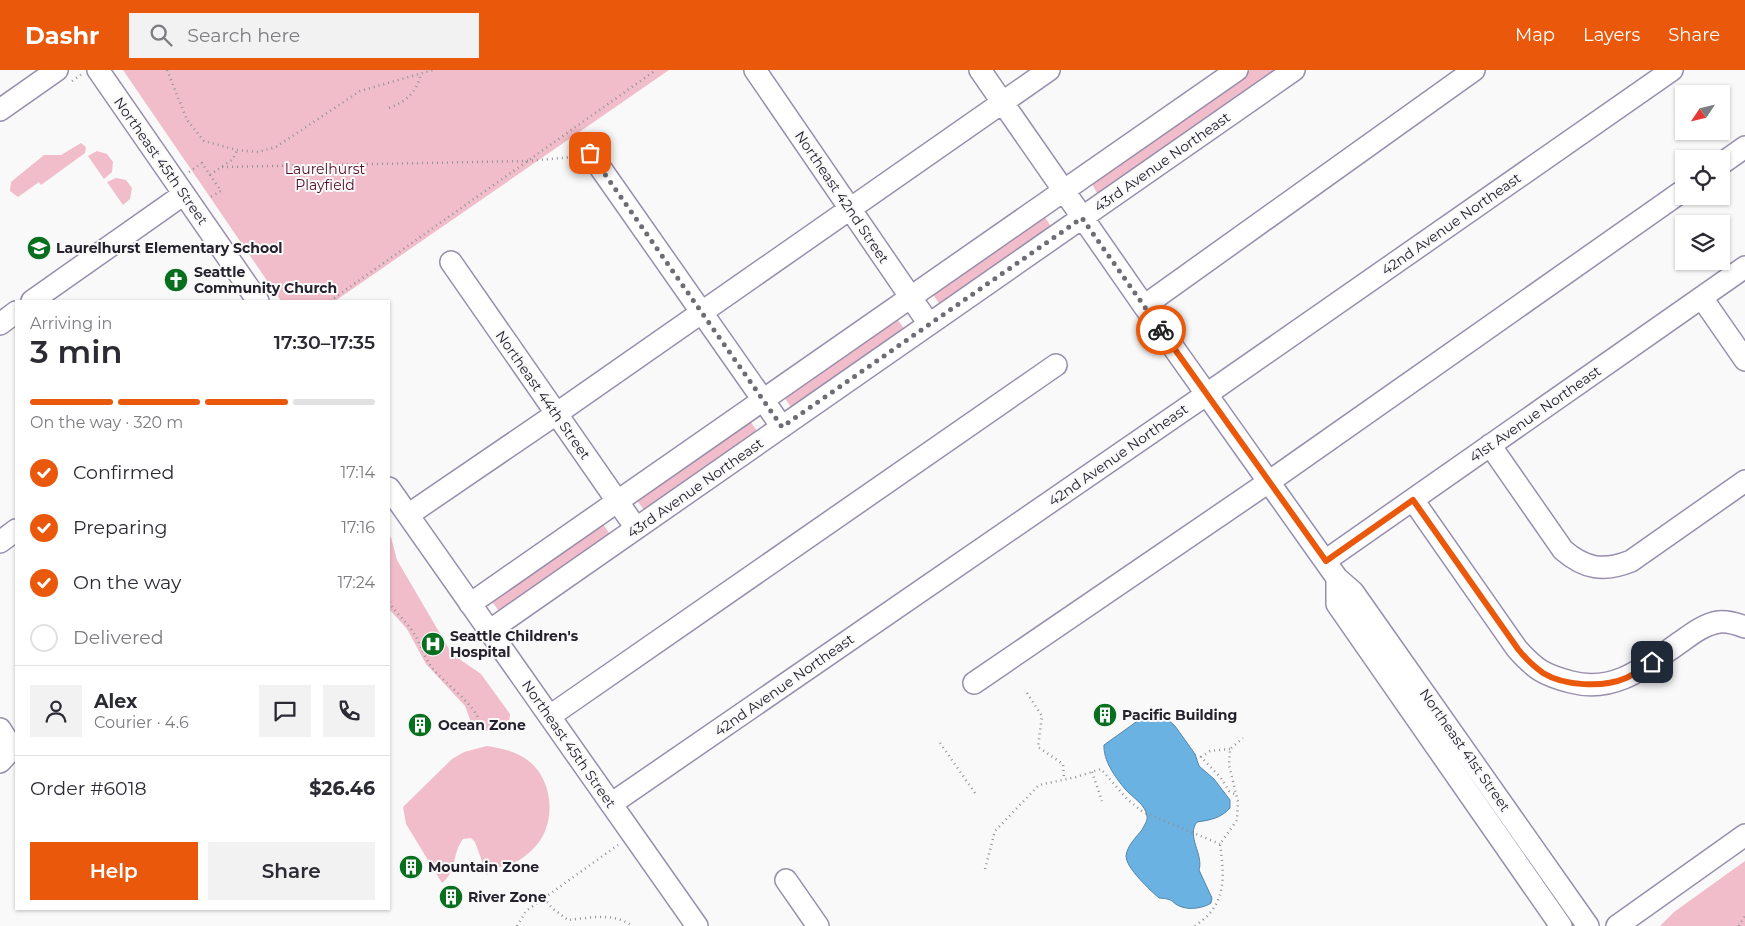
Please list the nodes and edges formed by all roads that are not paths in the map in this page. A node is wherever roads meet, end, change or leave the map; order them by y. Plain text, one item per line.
1 (57, 70) edge
2 (98, 70) edge
3 (755, 70) edge
4 (980, 70) edge
5 (1049, 70) edge
6 (1237, 70) edge
7 (1294, 70) edge
8 (1474, 70) edge
9 (1672, 70) edge
10 (1002, 103) junction
11 (0, 110) edge
12 (1745, 148) edge
13 (590, 153) road end
14 (1730, 158) edge
15 (1064, 191) junction
16 (184, 194) junction
17 (1675, 196) edge
18 (850, 209) junction
19 (1082, 218) junction
20 (451, 262) dead end
21 (1745, 268) edge
22 (911, 297) junction
23 (1702, 298) junction
24 (33, 300) edge
25 (257, 300) edge
26 (1144, 306) junction
27 (702, 312) junction
28 (15, 313) edge
29 (0, 324) edge
30 (930, 324) junction
31 (1745, 360) edge
32 (1056, 365) dead end
33 (1208, 394) junction
34 (764, 399) junction
35 (556, 414) junction
36 (782, 427) junction
37 (1490, 445) junction
38 (1270, 481) junction
39 (1745, 481) edge
40 (390, 489) edge
41 (1413, 500) junction
42 (618, 501) junction
43 (408, 515) junction
44 (636, 528) junction
45 (15, 531) edge
46 (0, 542) edge
47 (1331, 569) junction
48 (470, 604) junction
49 (1745, 627) edge
50 (489, 631) junction
51 (974, 683) dead end
52 (550, 716) junction
53 (0, 729) edge
54 (5, 756) edge
55 (611, 804) junction
56 (1745, 835) edge
57 (786, 880) dead end
58 (1660, 896) junction
59 (697, 926) edge
60 (818, 926) edge
61 (1561, 926) edge
62 (1588, 926) edge
63 (1617, 926) edge
64 (1642, 926) edge

1 - 11 street
2 - 16 street, Northeast 45th Street
3 - 18 street, Northeast 42nd Street
4 - 10 street, Northeast 41st Street
5 - 10 street
6 - 15 street
7 - 19 street, 43rd Avenue Northeast
8 - 26 street
9 - 33 street, 42nd Avenue Northeast
10 - 15 street, Northeast 41st Street
10 - 18 street
12 - 14 street
13 - 27 street
15 - 19 street, Northeast 41st Street
15 - 22 street
16 - 24 street
16 - 25 street, Northeast 45th Street
17 - 38 street
18 - 22 street, Northeast 42nd Street
18 - 27 street
19 - 26 street, Northeast 41st Street
19 - 30 street, 43rd Avenue Northeast
20 - 35 street, Northeast 44th Street
21 - 23 street, 41st Avenue Northeast
22 - 30 street, Northeast 42nd Street
22 - 34 street
23 - 31 street
23 - 37 street, 41st Avenue Northeast
26 - 33 street, Northeast 41st Street
27 - 34 street
27 - 35 street
28 - 29 street
30 - 36 street, 43rd Avenue Northeast
32 - 52 street
33 - 38 street, Northeast 41st Street
33 - 55 street, 42nd Avenue Northeast
34 - 36 street
34 - 42 street
35 - 42 street, Northeast 44th Street
35 - 43 street
36 - 44 street, 43rd Avenue Northeast
37 - 39 street
37 - 41 street, 41st Avenue Northeast
38 - 47 street, Northeast 41st Street
38 - 51 street
40 - 43 street, Northeast 45th Street
41 - 47 street, 41st Avenue Northeast
41 - 49 street
42 - 44 street, Northeast 44th Street
42 - 48 street
43 - 48 street, Northeast 45th Street
44 - 50 street, 43rd Avenue Northeast
45 - 46 street
47 - 61 street, Northeast 41st Street
47 - 62 street, Northeast 41st Street
48 - 50 street, Northeast 45th Street
50 - 52 street, Northeast 45th Street
52 - 55 street, Northeast 45th Street
53 - 54 street
55 - 59 street, Northeast 45th Street
56 - 58 street
57 - 60 street
58 - 63 street
58 - 64 street

